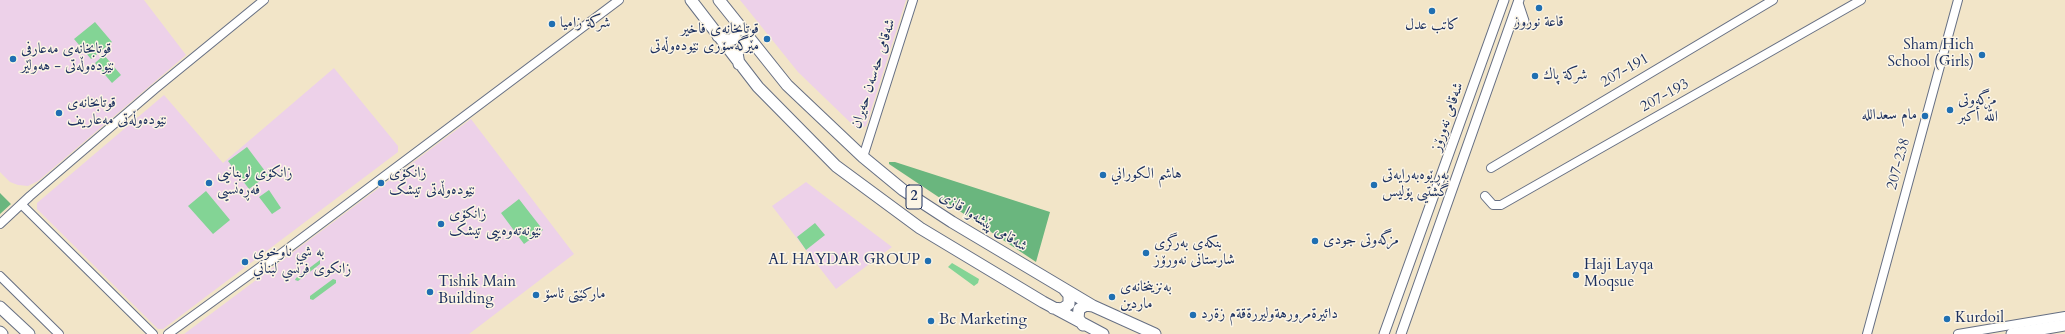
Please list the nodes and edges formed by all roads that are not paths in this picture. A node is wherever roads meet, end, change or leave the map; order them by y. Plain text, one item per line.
1 (264, 0) edge
2 (619, 0) edge
3 (691, 0) edge
4 (719, 0) edge
5 (912, 0) edge
6 (1773, 0) edge
7 (1861, 0) edge
8 (1958, 0) edge
9 (1519, 2) edge
10 (1500, 3) edge
11 (1524, 20) dead end
12 (737, 23) junction
13 (717, 36) junction
14 (756, 47) junction
15 (741, 66) junction
16 (863, 157) junction
17 (1435, 167) dead end
18 (1491, 168) dead end
19 (1444, 170) junction
20 (1485, 196) dead end
21 (1456, 202) dead end
22 (24, 204) junction
23 (1446, 207) junction
24 (0, 224) edge
25 (0, 276) edge
26 (1063, 288) junction
27 (1093, 306) junction
28 (0, 307) edge
29 (1053, 308) junction
30 (2065, 316) edge
31 (2043, 324) junction
32 (1083, 325) junction
33 (2065, 325) edge
34 (0, 332) edge
35 (2, 334) edge
36 (28, 334) edge
37 (59, 334) edge
38 (153, 334) edge
39 (168, 334) edge
40 (1103, 334) edge
41 (1155, 334) edge
42 (1384, 334) edge
43 (1401, 334) edge
44 (1867, 334) edge
45 (1958, 334) edge
46 (2012, 334) edge

1 - 22 street
2 - 39 street
3 - 13 highway, 2
4 - 12 highway, شەقامی پێشەوا قازی / 2
5 - 16 street, شەقامی حەسەن حەیران
6 - 18 street, 207-191
7 - 20 street, 207-193
8 - 44 street, 207-238
9 - 11 main road
9 - 23 main road, شەقامی نەورۆز
10 - 19 main road, شەقامی نەورۆز
12 - 13 highway
12 - 14 highway, شەقامی پێشەوا قازی / 2
13 - 15 highway, 2
14 - 15 highway
14 - 16 highway, شەقامی پێشەوا قازی / 2
15 - 29 highway, 2
16 - 26 highway, شەقامی پێشەوا قازی / 2
17 - 19 main road
19 - 42 main road, شەقامی نەورۆز
21 - 23 main road
22 - 24 street
22 - 38 street
23 - 43 main road, شەقامی نەورۆز
25 - 37 street
26 - 27 highway, شەقامی پێشەوا قازی / 2
26 - 29 highway
27 - 32 highway
27 - 41 highway, شەقامی پێشەوا قازی / 2
28 - 36 highway
29 - 32 highway, 2
30 - 31 street
31 - 33 highway
31 - 45 street
31 - 46 highway
32 - 40 highway, 2
34 - 35 highway

